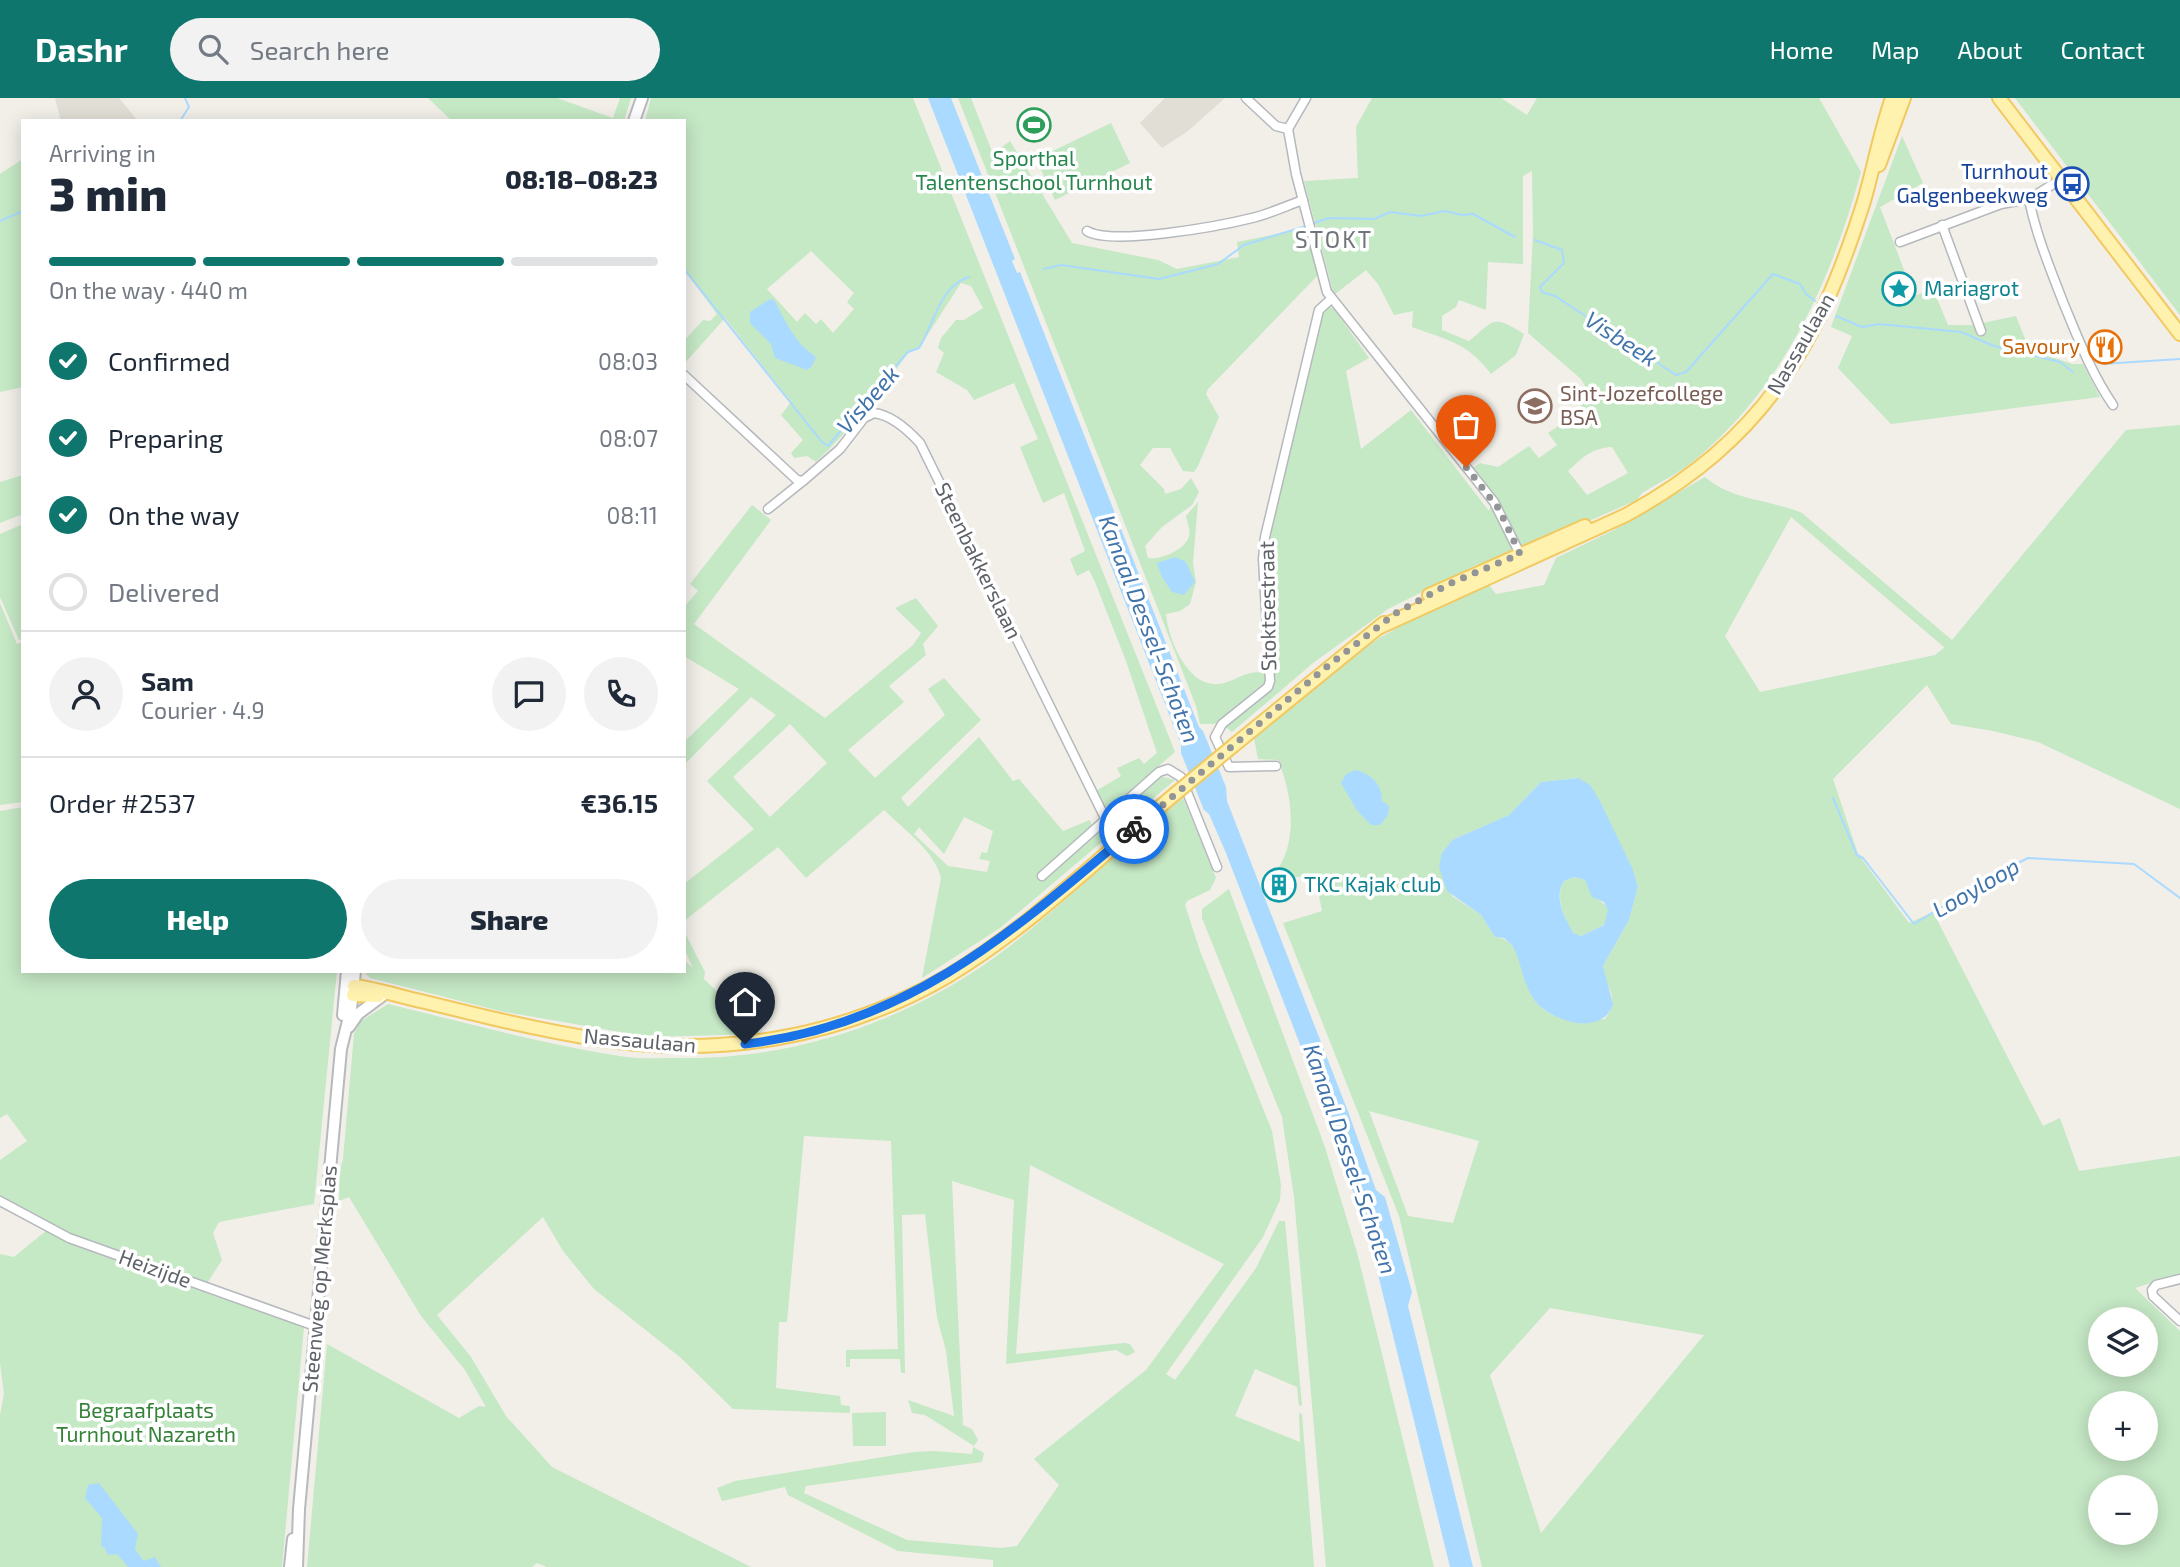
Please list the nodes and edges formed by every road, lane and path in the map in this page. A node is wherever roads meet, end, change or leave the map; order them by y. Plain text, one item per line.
1 (642, 98) edge
2 (1246, 98) edge
3 (1307, 98) edge
4 (1892, 98) edge
5 (1904, 98) edge
6 (1999, 98) edge
7 (635, 119) edge
8 (1288, 129) junction
9 (2060, 180) junction
10 (1865, 197) junction
11 (2029, 199) junction
12 (1303, 200) junction
13 (1942, 225) junction
14 (1087, 231) dead end
15 (1900, 242) dead end
16 (1331, 299) junction
17 (1981, 331) dead end
18 (2180, 334) edge
19 (686, 376) edge
20 (2113, 405) dead end
21 (803, 481) junction
22 (768, 509) dead end
23 (1521, 558) junction
24 (1276, 766) dead end
25 (1105, 818) junction
26 (1217, 867) dead end
27 (1042, 876) dead end
28 (352, 973) edge
29 (353, 973) edge
30 (368, 988) junction
31 (351, 990) junction
32 (382, 996) junction
33 (400, 996) junction
34 (340, 1055) junction
35 (0, 1201) edge
36 (2180, 1279) edge
37 (2180, 1321) edge
38 (315, 1326) junction
39 (299, 1509) junction
40 (290, 1567) edge
41 (297, 1567) edge

1 - 7 main road
2 - 8 street
3 - 8 street
4 - 10 main road, Nassaulaan
5 - 10 main road, Nassaulaan
6 - 9 main road
8 - 12 street
9 - 11 street
9 - 18 main road
10 - 23 main road, Nassaulaan
11 - 13 street
11 - 20 street
12 - 14 street
12 - 16 street
13 - 15 street
13 - 17 street
16 - 23 street
16 - 24 street, Stoktsestraat
19 - 21 street
21 - 22 street, Steenbakkerslaan
21 - 25 street, Steenbakkerslaan
23 - 33 main road, Nassaulaan, bridge
25 - 26 street
25 - 27 street
28 - 31 main road
29 - 30 main road
30 - 31 main road, Nassaulaan
30 - 33 main road, Nassaulaan
31 - 32 main road, Nassaulaan
31 - 34 main road
32 - 33 main road, Nassaulaan
32 - 34 main road
34 - 38 main road, Steenweg op Merksplas
35 - 38 street, Heizijde
36 - 37 street
38 - 39 main road, Steenweg op Merksplas
39 - 40 main road, Steenweg op Merksplas
39 - 41 main road, Steenweg op Merksplas

